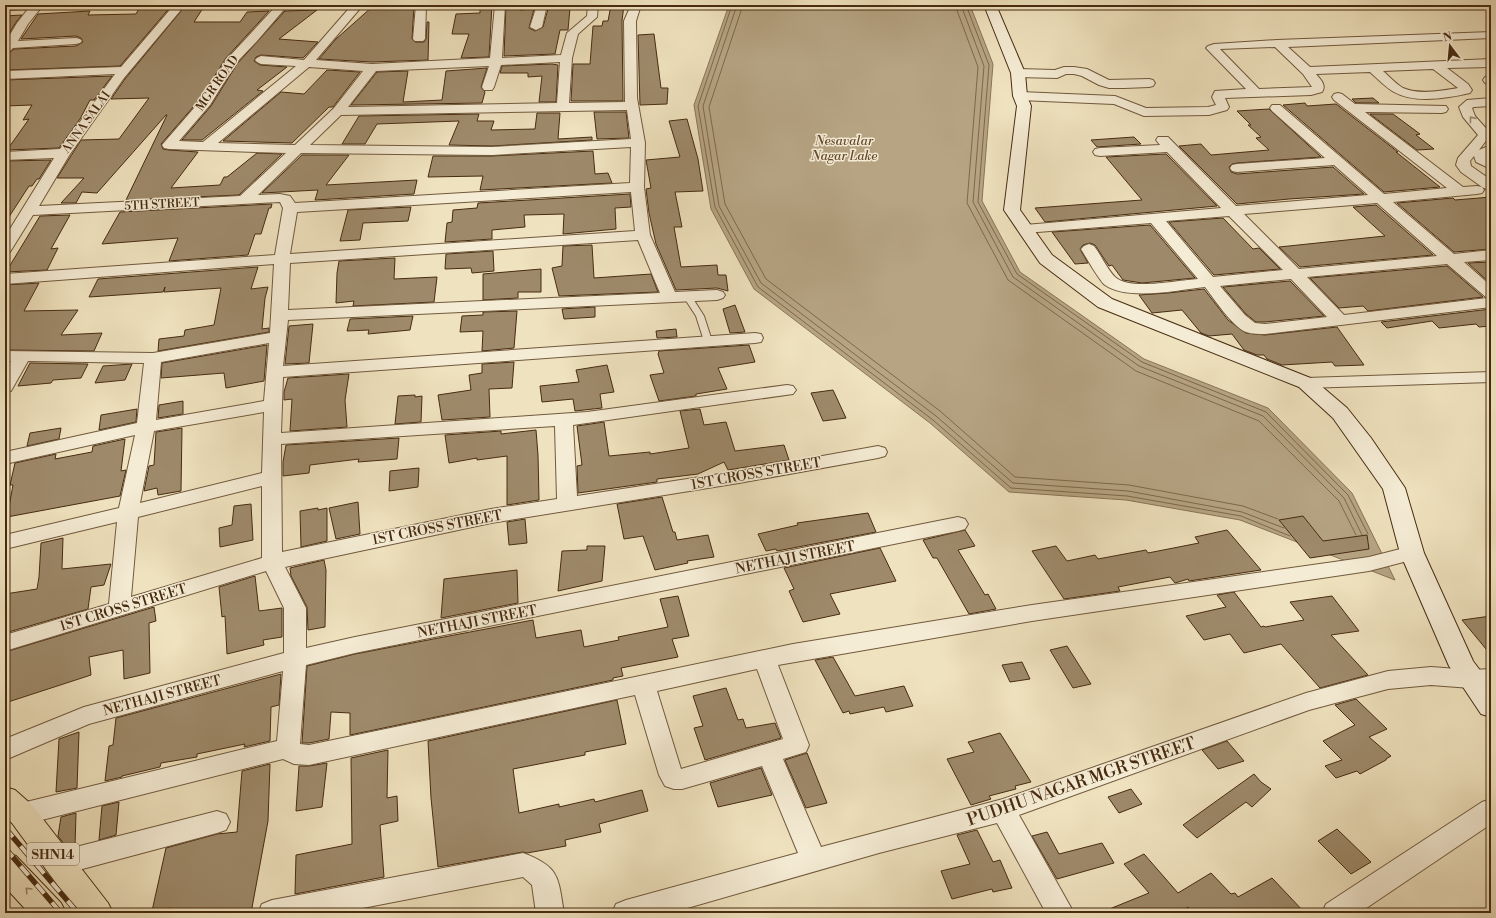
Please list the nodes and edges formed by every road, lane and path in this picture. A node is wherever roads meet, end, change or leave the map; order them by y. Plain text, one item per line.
1 (66, 5) edge
2 (180, 5) edge
3 (283, 5) edge
4 (358, 5) edge
5 (421, 5) edge
6 (500, 5) edge
7 (542, 5) edge
8 (593, 5) edge
9 (636, 5) edge
10 (990, 5) edge
11 (37, 6) junction
12 (5, 7) edge
13 (536, 27) dead end
14 (1489, 37) edge
15 (419, 39) dead end
16 (76, 41) dead end
17 (9, 42) edge
18 (1276, 43) junction
19 (566, 58) junction
20 (261, 60) dead end
21 (496, 62) junction
22 (307, 63) junction
23 (1491, 63) edge
24 (1435, 65) junction
25 (372, 68) junction
26 (1373, 68) junction
27 (124, 70) junction
28 (1307, 71) junction
29 (1018, 73) junction
30 (5, 75) edge
31 (1149, 83) dead end
32 (488, 87) dead end
33 (1256, 92) junction
34 (1020, 96) junction
35 (1338, 97) dead end
36 (1491, 102) edge
37 (563, 106) junction
38 (632, 106) junction
39 (1276, 108) dead end
40 (1352, 108) junction
41 (1442, 109) dead end
42 (338, 112) junction
43 (1487, 132) edge
44 (638, 144) junction
45 (206, 146) junction
46 (300, 149) junction
47 (1484, 151) edge
48 (1100, 152) dead end
49 (64, 153) junction
50 (5, 156) edge
51 (1337, 161) junction
52 (1491, 165) edge
53 (1237, 168) dead end
54 (637, 187) junction
55 (1491, 187) edge
56 (1477, 190) dead end
57 (1461, 192) junction
58 (1379, 198) junction
59 (244, 200) junction
60 (290, 208) junction
61 (1233, 210) junction
62 (28, 211) junction
63 (1155, 218) junction
64 (1025, 229) junction
65 (643, 236) junction
66 (5, 249) edge
67 (1089, 249) dead end
68 (1491, 255) edge
69 (282, 259) junction
70 (1450, 259) junction
71 (1296, 274) junction
72 (5, 279) edge
73 (1209, 282) junction
74 (1491, 294) edge
75 (717, 295) dead end
76 (669, 296) junction
77 (687, 296) junction
78 (1491, 302) edge
79 (280, 315) junction
80 (1339, 319) junction
81 (277, 337) junction
82 (755, 338) dead end
83 (708, 341) junction
84 (13, 356) edge
85 (153, 358) junction
86 (274, 372) junction
87 (1491, 377) edge
88 (1306, 383) junction
89 (5, 387) edge
90 (787, 390) dead end
91 (272, 405) junction
92 (564, 420) junction
93 (146, 427) junction
94 (272, 439) junction
95 (878, 452) dead end
96 (5, 458) edge
97 (273, 477) junction
98 (567, 504) junction
99 (128, 512) junction
100 (958, 524) dead end
101 (5, 542) edge
102 (1412, 553) junction
103 (272, 562) junction
104 (119, 608) junction
105 (5, 643) edge
106 (295, 659) junction
107 (765, 660) junction
108 (1481, 679) edge
109 (644, 684) junction
110 (1491, 706) edge
111 (288, 748) junction
112 (5, 750) edge
113 (769, 754) junction
114 (13, 807) edge
115 (1004, 810) junction
116 (1491, 810) edge
117 (217, 822) dead end
118 (814, 861) junction
119 (60, 863) junction
120 (5, 866) edge
121 (89, 910) edge
122 (50, 913) edge
123 (272, 913) edge
124 (550, 913) edge
125 (626, 913) edge
126 (1060, 913) edge
127 (1336, 913) edge

1 - 11 street
2 - 27 street, ANNA SALAI
3 - 45 street, MGR ROAD
4 - 22 street
5 - 15 street
6 - 21 street
7 - 13 street
8 - 19 street
9 - 38 street
10 - 29 street
11 - 12 street
11 - 17 street
14 - 18 street
16 - 17 street
18 - 28 street
18 - 33 street
19 - 21 street
19 - 37 street
20 - 22 street
21 - 25 street
21 - 32 street
22 - 25 street
22 - 45 street
23 - 24 street
24 - 26 street
24 - 26 street
25 - 42 street
26 - 28 street
27 - 30 street
27 - 49 street, ANNA SALAI
28 - 33 street
29 - 31 street
29 - 34 street
33 - 34 street
34 - 64 street
35 - 40 street
43 -> 36 street
37 - 38 street
37 - 42 street
38 - 44 street
39 - 51 street
40 - 41 street
40 - 57 street
42 - 46 street
43 - 47 street
44 - 46 street
44 - 54 street
45 - 46 street
46 - 59 street
47 - 52 street
47 - 55 street
48 - 61 street
49 - 50 street
49 - 62 street, ANNA SALAI
51 - 53 street
51 - 58 street
54 - 60 street
54 - 65 street
56 - 57 street
57 - 58 street
58 - 61 street
58 - 70 street
59 - 60 street, 5TH STREET
59 - 62 street, 5TH STREET
60 - 69 street
61 - 63 street
61 - 71 street
62 - 66 street, ANNA SALAI
63 - 64 street
63 - 73 street
64 - 88 street
65 - 69 street
65 - 76 street
67 - 73 street
68 - 70 street
69 - 72 street
69 - 79 street
70 - 71 street
70 - 74 street
71 - 73 street
71 - 80 street
73 - 80 street
75 - 77 street
76 - 77 street
76 - 79 street
77 - 83 lane
78 - 80 street
79 - 81 street
81 - 85 street
81 - 86 street
82 - 83 street
83 - 86 street
84 - 85 street
84 - 89 street
85 - 93 street
86 - 91 street
87 - 88 street
88 - 102 street
90 - 92 street
91 - 93 street
91 - 94 street
92 - 94 street
92 - 98 street
93 - 96 street
93 - 99 street
94 - 97 street
95 - 98 street, 1ST CROSS STREET
97 - 99 street
97 - 103 street
98 - 103 street, 1ST CROSS STREET
99 - 101 street
99 - 104 street
100 - 106 street, NETHAJI STREET
102 - 107 street
102 - 108 street
103 - 104 street, 1ST CROSS STREET
103 - 106 street
104 - 105 street, 1ST CROSS STREET
106 - 111 street
106 - 112 street, NETHAJI STREET
107 - 109 street
107 - 113 street
108 - 110 street
108 - 115 street, PUDHU NAGAR MGR STREET
109 - 111 street
109 - 113 street
111 - 114 street
113 - 118 street
114 - 119 main road, SHN14
115 - 118 street, PUDHU NAGAR MGR STREET
115 - 126 street
116 - 127 street
117 - 119 street
118 - 125 street, PUDHU NAGAR MGR STREET
119 - 121 main road, SHN14
122 -> 120 main road, SHN14
123 - 124 street

